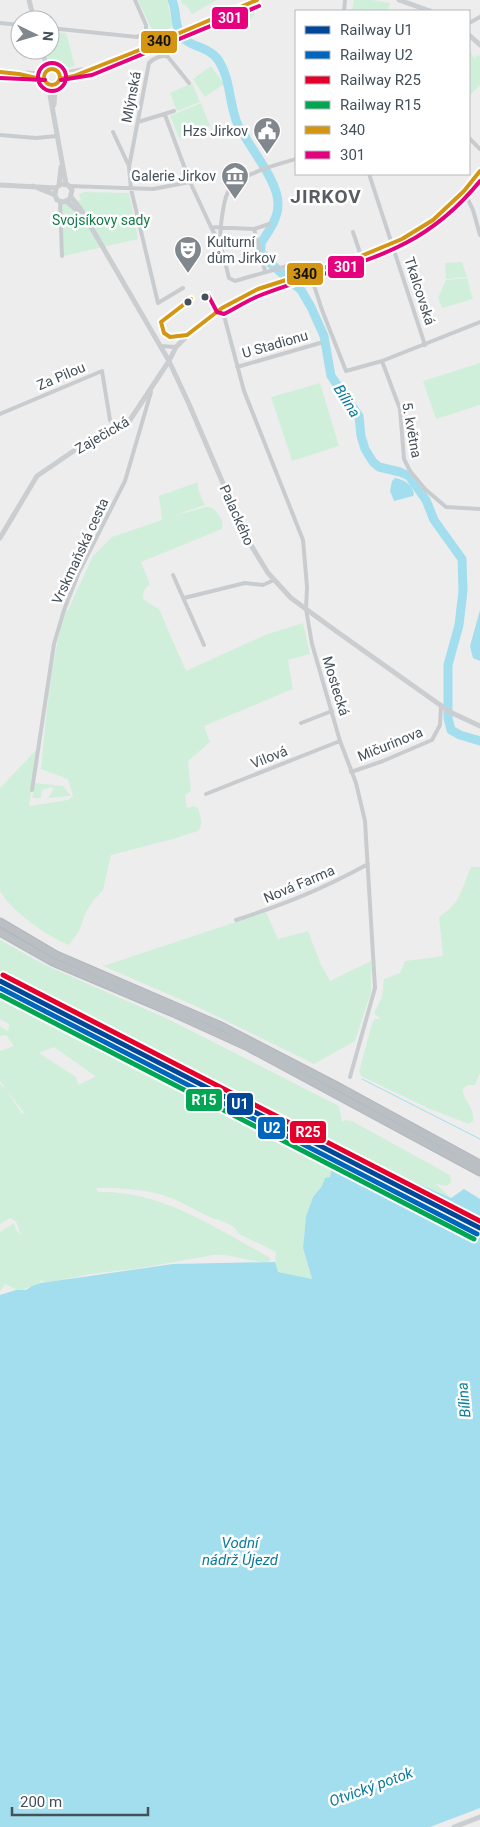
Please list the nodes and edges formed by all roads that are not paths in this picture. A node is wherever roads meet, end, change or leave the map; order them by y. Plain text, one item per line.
1 (135, 0) edge
2 (257, 0) edge
3 (399, 0) edge
4 (427, 10) edge
5 (60, 29) edge
6 (470, 36) edge
7 (480, 45) edge
8 (45, 60) edge
9 (49, 70) junction
10 (0, 72) edge
11 (60, 76) junction
12 (46, 80) junction
13 (189, 83) dead end
14 (55, 85) junction
15 (174, 111) dead end
16 (54, 113) junction
17 (165, 115) junction
18 (138, 122) junction
19 (113, 132) dead end
20 (0, 135) edge
21 (58, 136) junction
22 (470, 139) edge
23 (480, 149) edge
24 (61, 154) junction
25 (295, 159) edge
26 (129, 167) junction
27 (480, 171) edge
28 (369, 175) edge
29 (190, 182) junction
30 (0, 184) edge
31 (68, 185) junction
32 (33, 186) junction
33 (58, 186) junction
34 (84, 186) junction
35 (130, 189) junction
36 (464, 191) junction
37 (72, 194) junction
38 (55, 195) junction
39 (63, 201) junction
40 (88, 223) junction
41 (269, 224) dead end
42 (210, 227) junction
43 (220, 227) junction
44 (254, 229) junction
45 (354, 232) dead end
46 (480, 235) edge
47 (220, 242) junction
48 (392, 244) junction
49 (62, 256) dead end
50 (361, 256) junction
51 (265, 271) junction
52 (310, 273) junction
53 (299, 276) junction
54 (183, 288) dead end
55 (222, 308) junction
56 (480, 322) edge
57 (320, 343) dead end
58 (425, 345) junction
59 (160, 346) junction
60 (176, 348) junction
61 (169, 361) junction
62 (382, 361) junction
63 (237, 367) junction
64 (153, 385) junction
65 (0, 414) edge
66 (118, 428) junction
67 (480, 509) edge
68 (1, 535) edge
69 (173, 575) dead end
70 (274, 580) junction
71 (184, 598) junction
72 (306, 610) junction
73 (204, 645) dead end
74 (441, 705) junction
75 (332, 711) junction
76 (302, 723) dead end
77 (480, 726) edge
78 (340, 740) junction
79 (352, 772) junction
80 (32, 790) dead end
81 (206, 794) dead end
82 (368, 864) junction
83 (236, 920) dead end
84 (0, 922) edge
85 (0, 932) edge
86 (350, 1077) dead end
87 (479, 1168) edge
88 (480, 1817) edge
89 (454, 1827) edge

1 - 5 street
2 - 11 street
3 - 4 street
6 - 7 street
8 - 9 street
9 - 11 street
9 - 12 street
10 - 12 street
11 - 14 street
12 - 14 street
12 - 16 street
13 - 18 street, Mlýnská
14 - 16 street
15 - 17 street
16 - 21 street
17 - 18 street
17 - 29 street
18 - 26 street, Mlýnská
19 - 26 street
20 - 21 street
21 - 24 street
22 - 23 street
24 - 31 street
24 - 33 street
25 - 43 street
26 - 35 street, Mlýnská
27 - 36 street, Zaječická
28 - 48 street, Tkalcovská
29 - 35 street
29 - 42 street
30 - 32 street
31 - 33 street
31 - 34 street
31 - 37 street
32 - 33 street
32 - 38 street
33 - 38 street
34 - 35 street
34 - 37 street
35 - 54 street, Mlýnská
36 - 46 street
36 - 48 street, Zaječická
37 - 39 street
37 - 40 street, Palackého
38 - 39 street
39 - 40 street, Palackého
39 - 49 street
40 - 59 street, Palackého
41 - 44 street
42 - 43 street
42 - 47 street
43 - 44 street
43 - 47 street
44 - 51 street
45 - 50 street
47 - 51 street
48 - 50 street, Zaječická
48 - 58 street, Tkalcovská
50 - 52 street, Zaječická
51 - 53 street
52 - 53 street, Zaječická
52 - 62 street
53 - 55 street, Zaječická
55 - 60 street, Zaječická
55 - 63 street, Mostecká
56 - 58 street
57 - 63 street, U Stadionu
58 - 62 street
59 - 60 street
59 - 61 street, Palackého
60 - 61 street, Zaječická
61 - 64 street, Zaječická
61 - 70 street, Palackého
62 - 67 street, 5. května
63 - 72 street, Mostecká
64 - 66 street, Zaječická
64 - 80 street, Vrskmaňská cesta
65 - 66 street, Za Pilou
66 - 68 street, Zaječická
69 - 71 street
70 - 71 street
70 - 72 street, Palackého
71 - 73 street
72 - 74 street, Palackého
72 - 75 street, Mostecká
74 - 77 street, Palackého
74 - 79 street, Mičurinova
75 - 76 street
75 - 78 street, Mostecká
78 - 79 street, Mostecká
78 - 81 street, Vilová
79 - 82 street, Mostecká
82 - 83 street, Nová Farma
82 - 86 street, Mostecká
84 - 87 highway
85 - 87 highway
88 - 89 street

